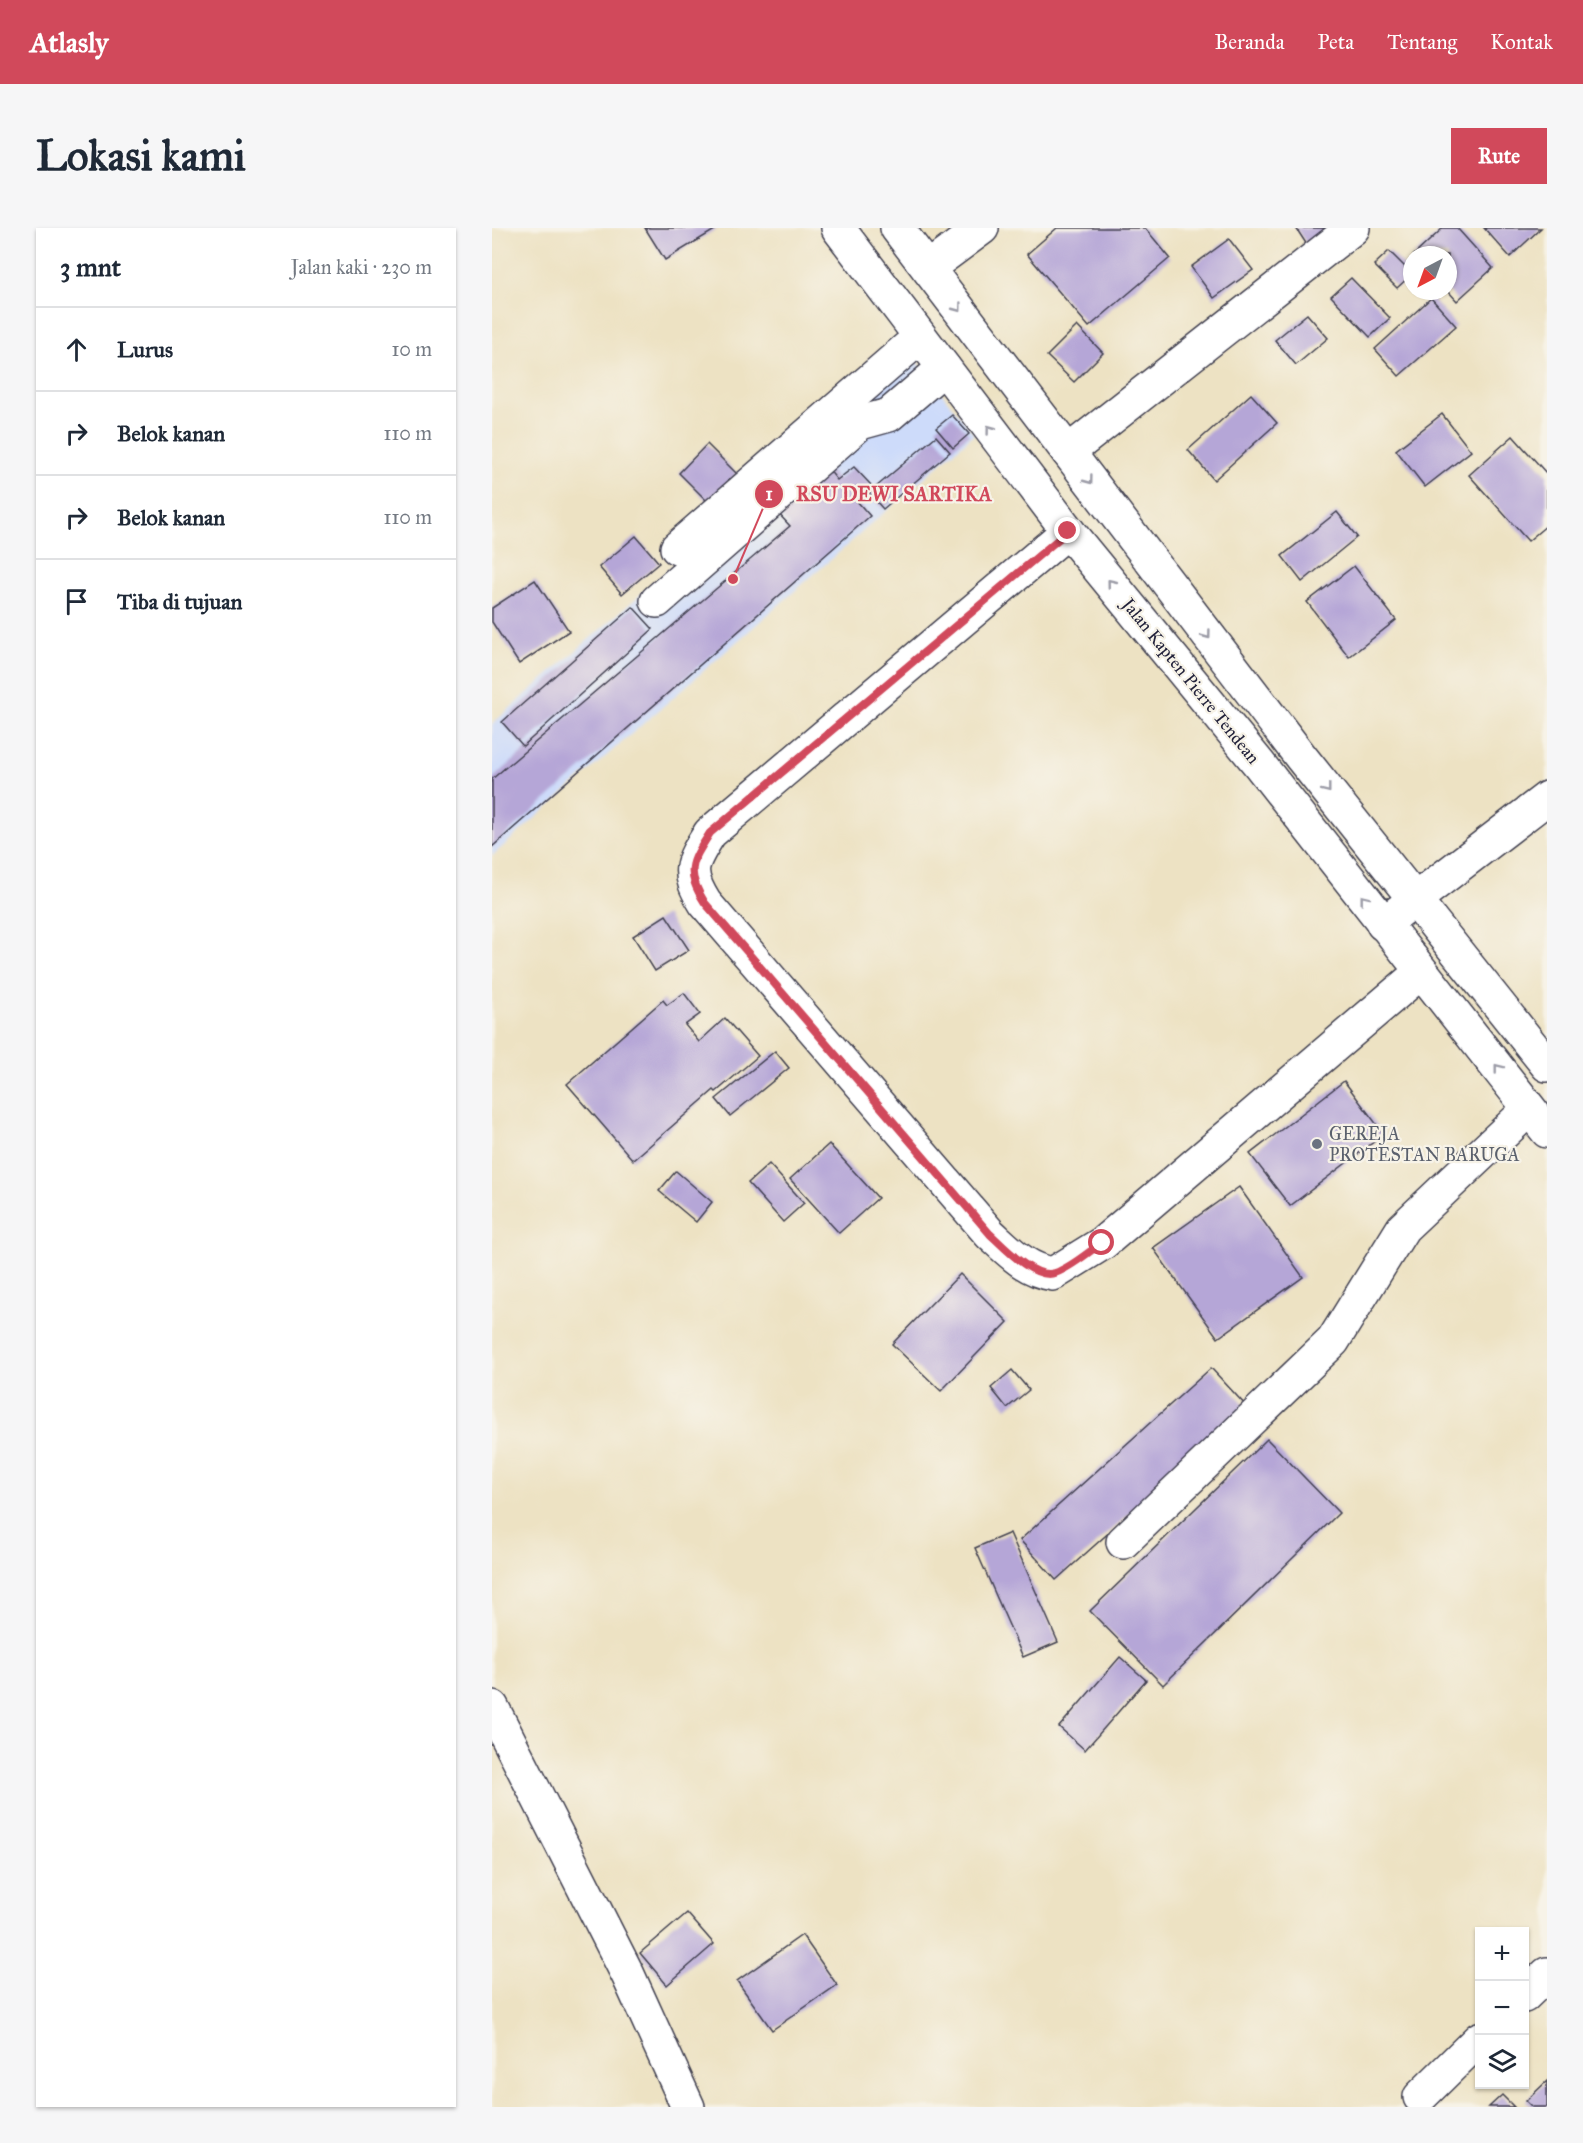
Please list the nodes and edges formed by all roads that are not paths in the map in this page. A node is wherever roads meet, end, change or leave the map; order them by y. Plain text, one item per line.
1 (838, 228) edge
2 (897, 228) edge
3 (982, 228) edge
4 (1353, 228) edge
5 (928, 268) junction
6 (920, 337) junction
7 (944, 368) junction
8 (1068, 452) junction
9 (1068, 531) junction
10 (677, 548) dead end
11 (657, 601) dead end
12 (1547, 798) edge
13 (1414, 899) junction
14 (1383, 924) junction
15 (1421, 972) junction
16 (1547, 1065) edge
17 (1538, 1120) edge
18 (1123, 1542) dead end
19 (492, 1707) edge
20 (1547, 1974) edge
21 (1529, 1991) edge
22 (1475, 2043) edge
23 (1420, 2097) dead end
24 (688, 2107) edge

1 - 6 main road, Jalan Kapten Pierre Tendean
2 - 5 main road
3 - 5 main road
4 - 8 main road
5 -> 8 main road
6 - 7 main road, Jalan Kapten Pierre Tendean
6 - 10 main road
9 -> 7 main road, Jalan Kapten Pierre Tendean
7 - 11 main road
8 -> 13 main road
14 -> 9 main road, Jalan Kapten Pierre Tendean
9 - 15 main road
12 - 13 main road
13 - 14 main road
13 - 16 main road
14 - 15 main road, Jalan Kapten Pierre Tendean
17 -> 15 main road, Jalan Kapten Pierre Tendean
17 - 18 main road
19 - 24 main road
20 - 21 main road
22 - 23 main road

